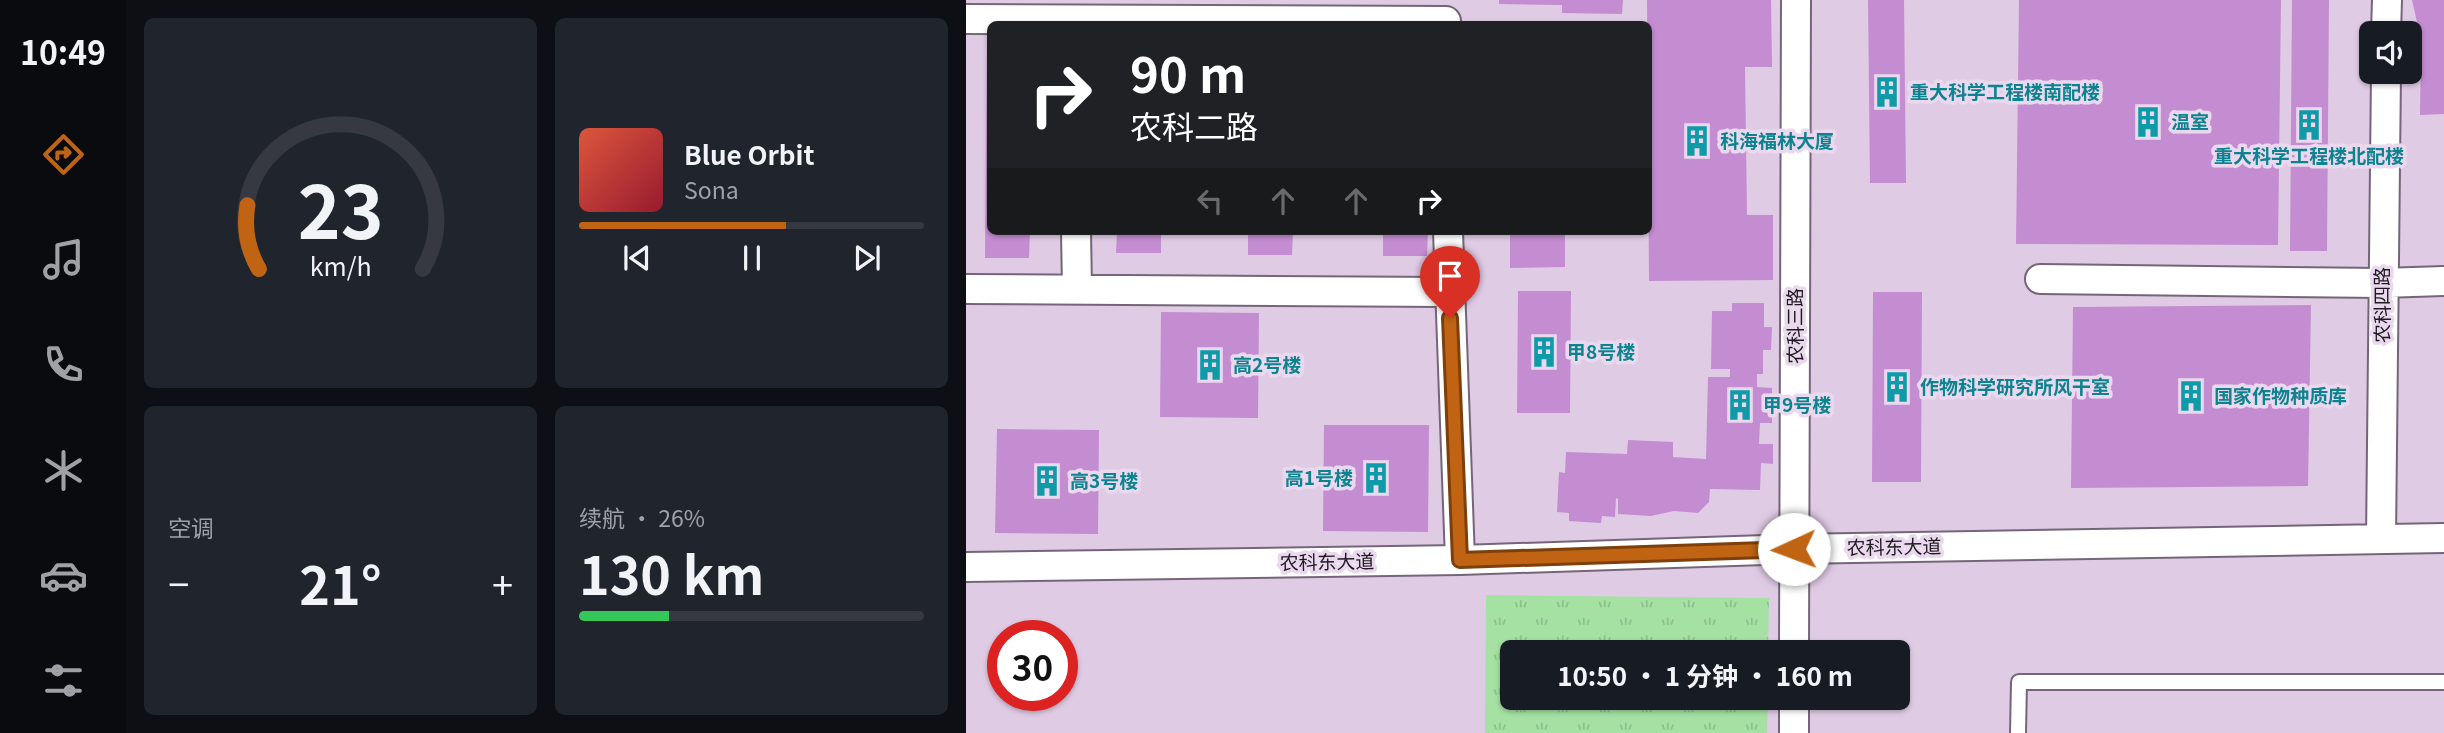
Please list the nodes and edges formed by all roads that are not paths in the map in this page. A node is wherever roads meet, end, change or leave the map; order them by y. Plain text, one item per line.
1 (1796, 0) edge
2 (2387, 0) edge
3 (1072, 15) edge
4 (1446, 15) edge
5 (966, 19) edge
6 (2386, 21) edge
7 (2386, 84) edge
8 (1076, 235) edge
9 (1448, 235) edge
10 (2040, 279) dead end
11 (2444, 281) edge
12 (2382, 283) junction
13 (966, 289) edge
14 (1077, 289) junction
15 (1448, 292) junction
16 (2444, 538) edge
17 (2381, 539) junction
18 (1794, 549) junction
19 (1460, 560) junction
20 (966, 567) edge
21 (1794, 640) edge
22 (2444, 682) edge
23 (1794, 710) edge
24 (1794, 733) edge
25 (2018, 733) edge

1 - 18 street, 农科三路
2 - 6 street
3 - 4 street
3 - 5 street
7 - 12 street, 农科四路
8 - 14 street
9 - 15 street
10 - 12 street
11 - 12 street
12 - 17 street, 农科四路
13 - 14 street
14 - 15 street
15 - 19 street
16 - 17 street, 农科东大道
17 - 18 street, 农科东大道
18 - 19 street, 农科东大道
18 - 21 street, 农科三路
19 - 20 street, 农科东大道
22 - 25 lane
23 - 24 street

